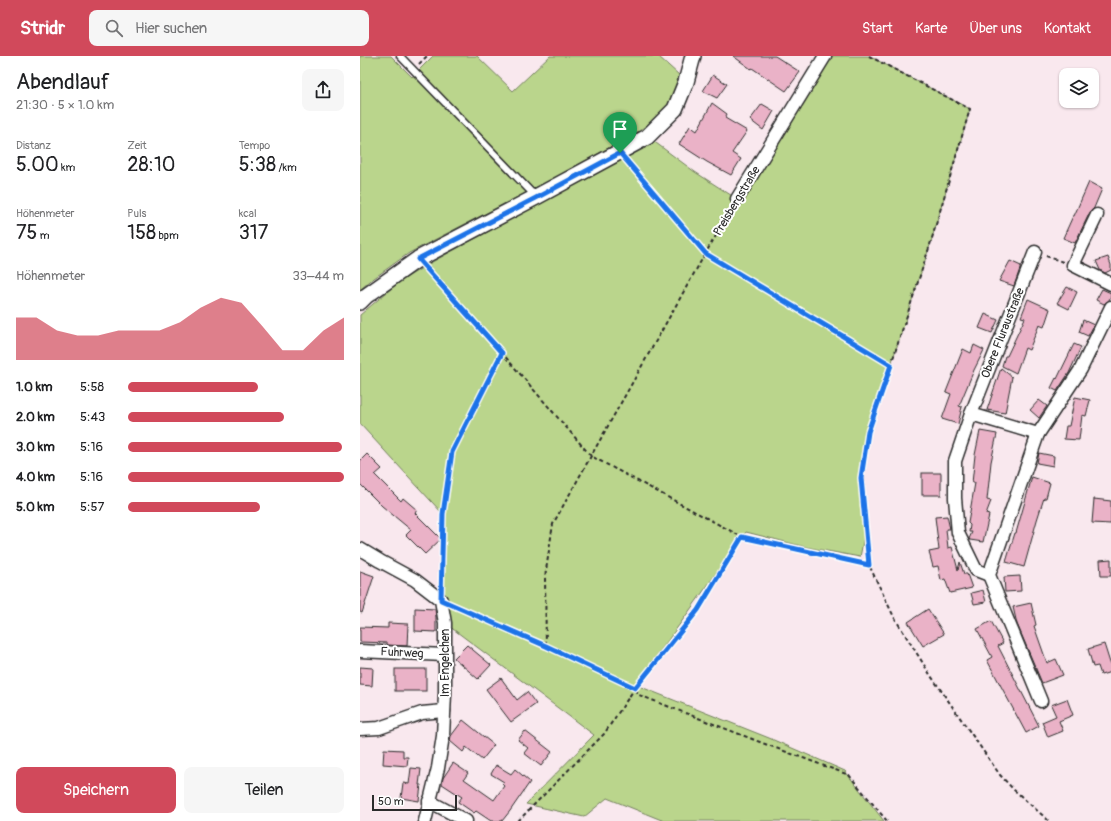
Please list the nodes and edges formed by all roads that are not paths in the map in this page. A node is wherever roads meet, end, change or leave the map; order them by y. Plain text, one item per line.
1 (400, 56) edge
2 (693, 56) edge
3 (826, 56) edge
4 (536, 198) junction
5 (737, 199) road end
6 (1097, 216) dead end
7 (1035, 252) road end
8 (1111, 284) edge
9 (360, 302) edge
10 (1111, 307) edge
11 (971, 414) junction
12 (1038, 434) junction
13 (360, 549) edge
14 (989, 575) junction
15 (360, 651) edge
16 (444, 655) junction
17 (1041, 701) dead end
18 (444, 711) junction
19 (360, 729) edge
20 (429, 801) junction
21 (424, 821) edge
22 (466, 821) edge

1 - 4 lane
2 - 4 street
3 - 5 street, Preisbergstraße
4 - 9 street
6 - 8 street
7 - 11 street, Obere Fluraustraße
10 - 12 street
11 - 12 street
11 - 14 street, Obere Fluraustraße
12 - 14 street
13 - 16 street, Im Engelchen
14 - 17 street
15 - 16 street, Fuhrweg
16 - 18 street, Im Engelchen
18 - 19 street
18 - 20 street, Im Engelchen
20 - 21 street, Im Engelchen
20 - 22 street

